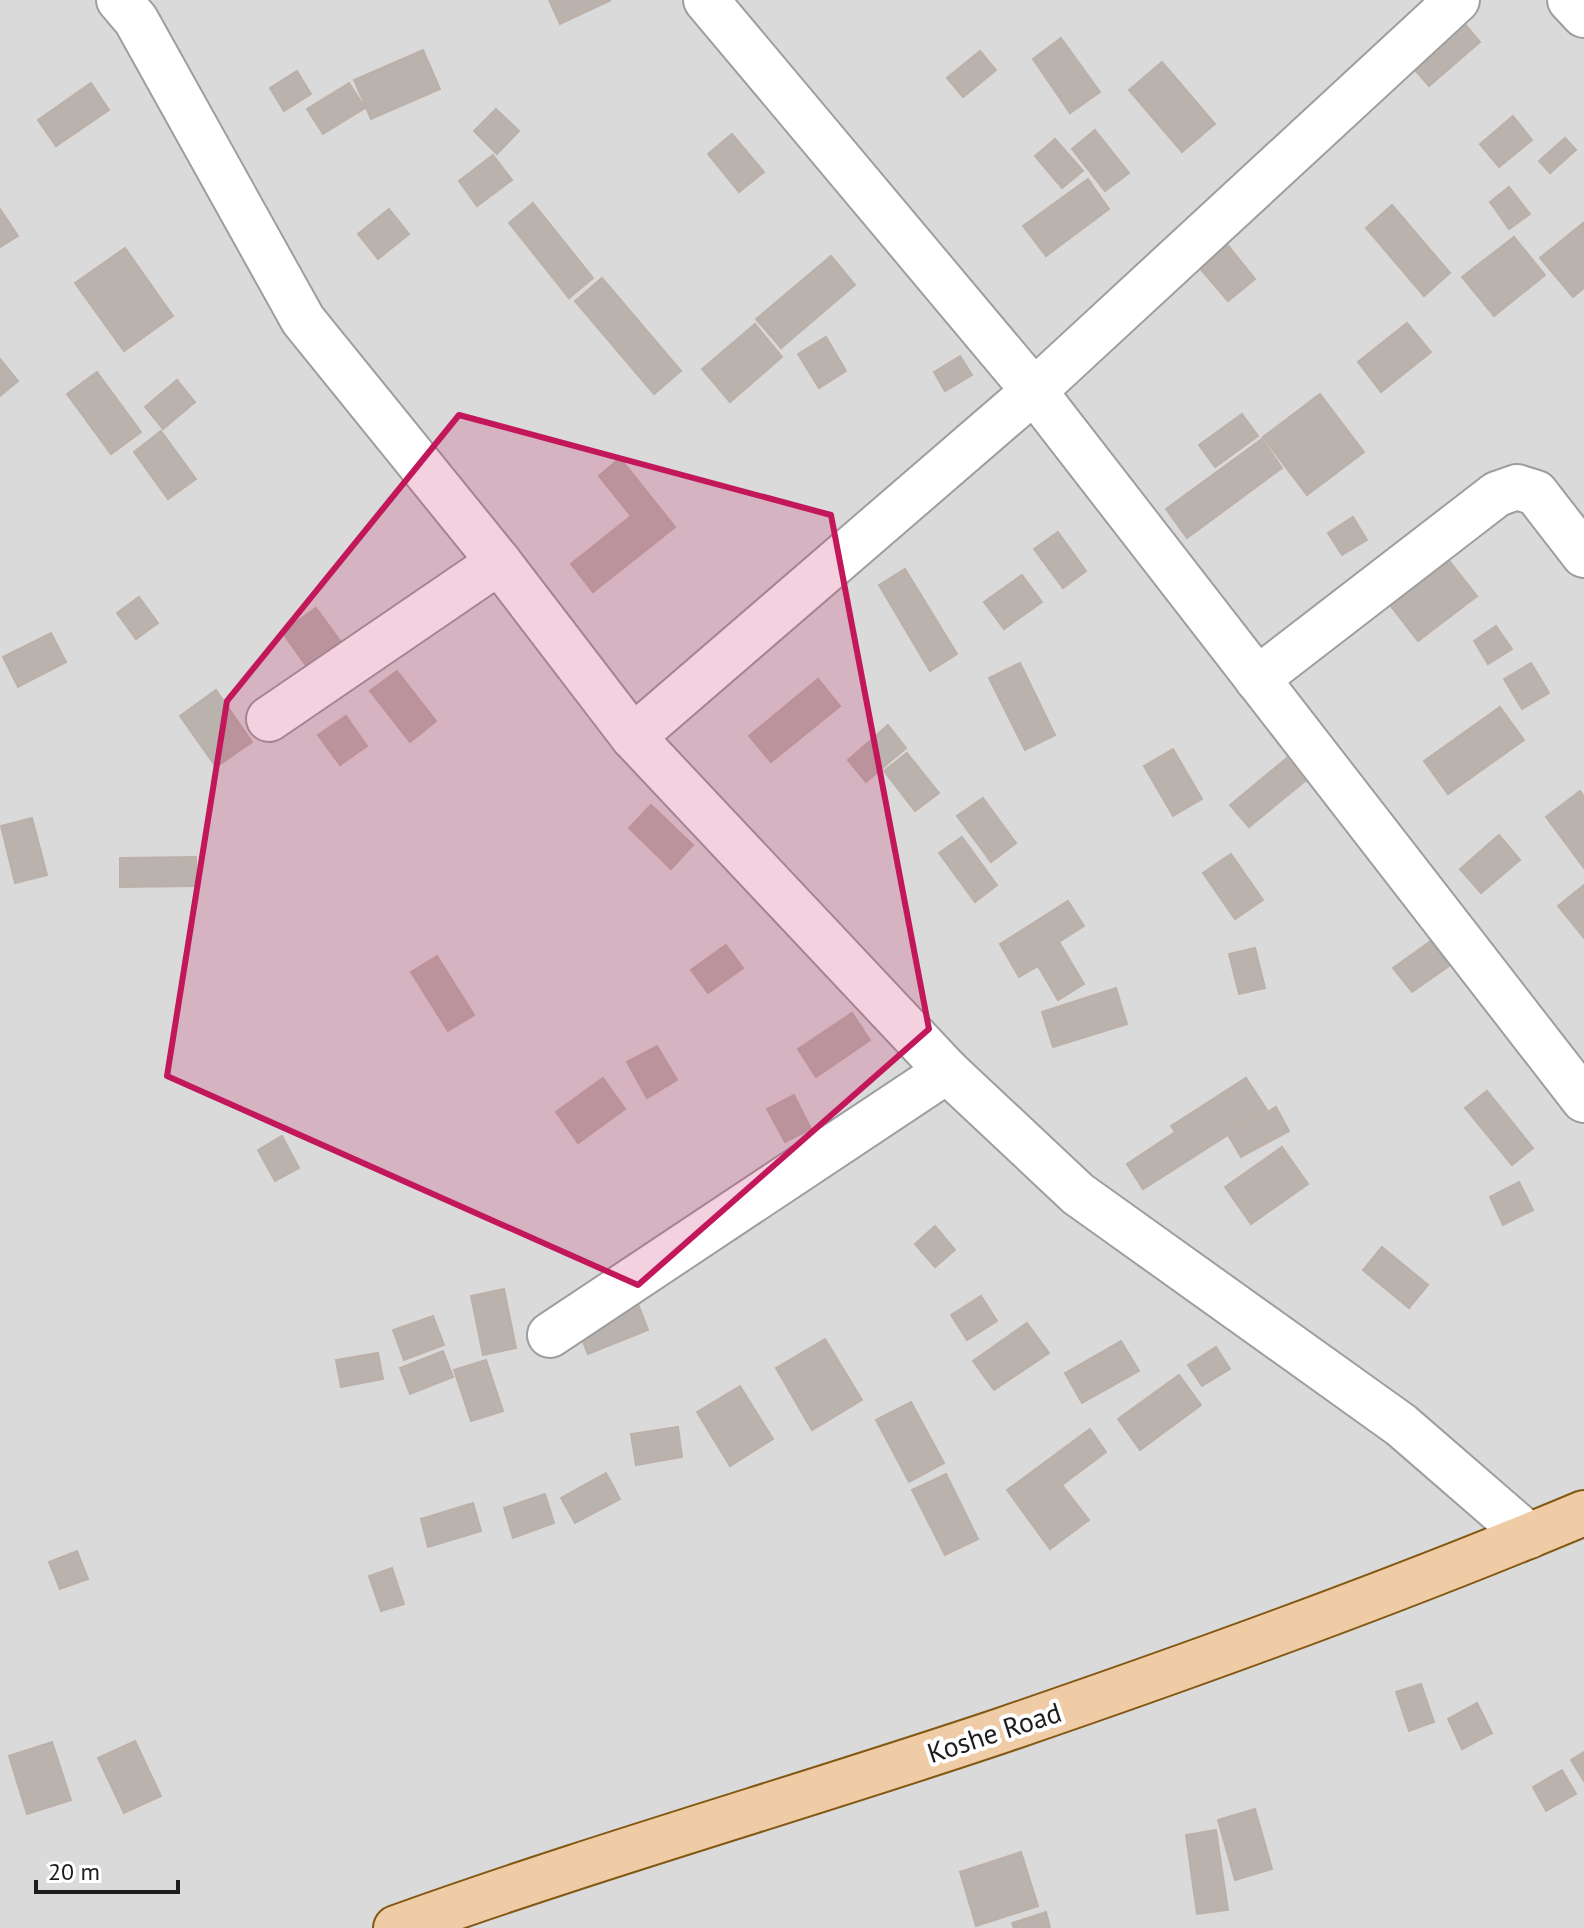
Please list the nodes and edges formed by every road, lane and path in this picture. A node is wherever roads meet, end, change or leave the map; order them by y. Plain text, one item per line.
1 (119, 0) edge
2 (706, 0) edge
3 (1457, 0) edge
4 (1570, 0) edge
5 (1584, 15) edge
6 (1034, 391) junction
7 (1584, 555) edge
8 (499, 562) junction
9 (1257, 679) junction
10 (269, 719) dead end
11 (633, 737) junction
12 (947, 1071) junction
13 (1584, 1100) edge
14 (550, 1335) dead end
15 (1584, 1513) edge
16 (1529, 1536) junction
17 (396, 1928) edge

1 - 8 street
2 - 6 street
3 - 6 street
4 - 5 street
6 - 9 street
6 - 11 street
7 - 9 street
8 - 10 street
8 - 11 street
9 - 13 street
11 - 12 street
12 - 14 street
12 - 16 street
15 - 16 main road, Koshe Road
16 - 17 main road, Koshe Road

